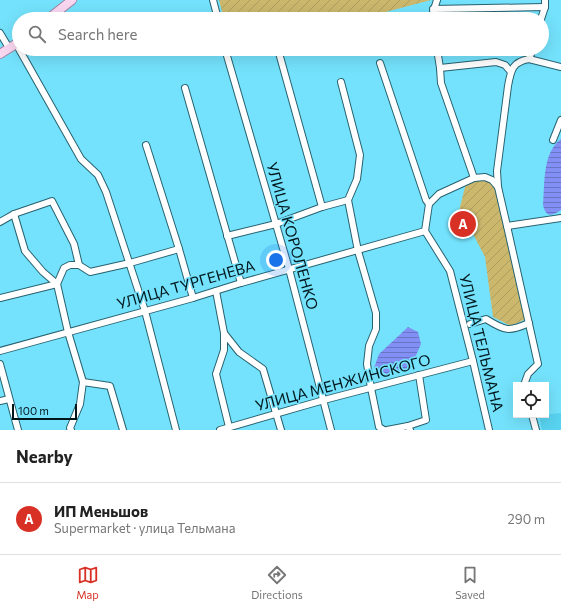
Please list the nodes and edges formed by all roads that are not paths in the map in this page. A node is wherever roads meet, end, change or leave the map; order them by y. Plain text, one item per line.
1 (72, 0) edge
2 (213, 0) edge
3 (437, 0) edge
4 (545, 3) edge
5 (434, 9) junction
6 (57, 12) edge
7 (216, 12) edge
8 (433, 12) edge
9 (0, 33) edge
10 (10, 48) joint
11 (0, 54) edge
12 (23, 56) edge
13 (227, 56) edge
14 (279, 56) edge
15 (438, 56) edge
16 (531, 56) edge
17 (530, 59) junction
18 (380, 63) dead end
19 (561, 67) edge
20 (440, 68) junction
21 (511, 72) junction
22 (341, 82) dead end
23 (185, 88) dead end
24 (561, 120) edge
25 (552, 140) dead end
26 (146, 145) dead end
27 (474, 178) junction
28 (498, 187) junction
29 (348, 200) junction
30 (429, 204) junction
31 (322, 207) junction
32 (14, 214) junction
33 (561, 218) edge
34 (0, 222) edge
35 (276, 224) junction
36 (507, 226) junction
37 (425, 232) junction
38 (227, 236) junction
39 (179, 249) junction
40 (358, 251) junction
41 (130, 264) junction
42 (79, 265) junction
43 (289, 269) junction
44 (241, 283) junction
45 (57, 284) junction
46 (216, 291) junction
47 (0, 298) edge
48 (193, 298) junction
49 (144, 311) junction
50 (470, 324) dead end
51 (529, 324) junction
52 (68, 332) junction
53 (224, 333) junction
54 (0, 351) edge
55 (473, 361) junction
56 (0, 364) edge
57 (420, 375) junction
58 (83, 382) junction
59 (525, 382) edge
60 (371, 388) junction
61 (9, 399) junction
62 (324, 400) junction
63 (0, 401) edge
64 (277, 414) junction
65 (533, 418) edge
66 (229, 427) junction
67 (409, 428) edge
68 (18, 430) edge
69 (71, 430) edge
70 (123, 430) edge
71 (176, 430) edge
72 (220, 430) edge
73 (281, 430) edge
74 (331, 430) edge
75 (385, 430) edge
76 (489, 430) edge
77 (536, 430) edge

1 - 6 main road
2 - 7 street
3 - 5 street
4 - 5 street
5 - 8 street
9 - 10 street
10 - 11 main road
12 - 41 street
13 - 35 street, УЛИЦА КОРОЛЕНКО
14 - 31 street
15 - 20 street
16 - 17 street
17 - 19 street
17 - 21 street
18 - 30 street
20 - 21 street
20 - 27 street
21 - 28 street
22 - 29 street
23 - 38 street
24 - 25 street
26 - 39 street
27 - 28 street
27 - 30 street
28 - 36 street
29 - 31 street
29 - 40 street
30 - 37 street
31 - 35 street
32 - 34 street
32 - 42 street
32 - 45 street
33 - 36 street
35 - 38 street
35 - 43 street, УЛИЦА КОРОЛЕНКО
36 - 51 street
37 - 40 street, УЛИЦА ТУРГЕНЕВА
37 - 55 street, УЛИЦА ТЕЛЬМАНА
38 - 44 street
39 - 41 street
39 - 48 street
40 - 43 street, УЛИЦА ТУРГЕНЕВА
40 - 60 street
41 - 42 street
41 - 49 street
42 - 45 street
43 - 44 street, УЛИЦА ТУРГЕНЕВА
43 - 62 street, УЛИЦА КОРОЛЕНКО
44 - 46 street, УЛИЦА ТУРГЕНЕВА
45 - 47 street
45 - 52 street
46 - 48 street, УЛИЦА ТУРГЕНЕВА
46 - 53 street
48 - 49 street, УЛИЦА ТУРГЕНЕВА
49 - 52 street, УЛИЦА ТУРГЕНЕВА
49 - 71 street
50 - 51 street
51 - 59 street
52 - 54 street, УЛИЦА ТУРГЕНЕВА
52 - 58 street
53 - 64 street
53 - 66 street
55 - 57 street, УЛИЦА МЕНЖИНСКОГО
55 - 76 street, УЛИЦА ТЕЛЬМАНА
56 - 61 street
57 - 60 street, УЛИЦА МЕНЖИНСКОГО
57 - 67 street
58 - 69 street
58 - 70 street
60 - 62 street, УЛИЦА МЕНЖИНСКОГО
60 - 75 street
61 - 63 street
61 - 68 street
62 - 64 street, УЛИЦА МЕНЖИНСКОГО
62 - 74 street, УЛИЦА КОРОЛЕНКО
64 - 66 street, УЛИЦА МЕНЖИНСКОГО
64 - 73 street
65 - 77 street
66 - 72 street, УЛИЦА МЕНЖИНСКОГО
67 - 75 street

